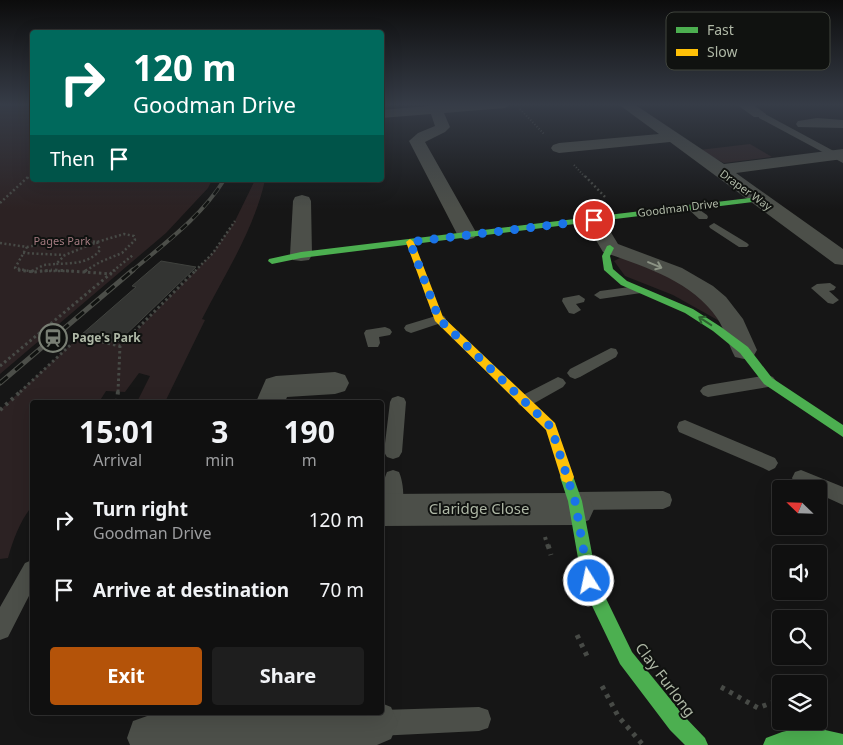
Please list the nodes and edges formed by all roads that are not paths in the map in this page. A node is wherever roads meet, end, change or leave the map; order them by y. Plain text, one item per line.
1 (419, 139) edge
2 (549, 139) edge
3 (655, 139) edge
4 (675, 139) edge
5 (806, 139) edge
6 (559, 148) junction
7 (839, 156) edge
8 (571, 162) road end
9 (718, 170) junction
10 (758, 199) junction
11 (302, 201) dead end
12 (691, 207) junction
13 (704, 217) dead end
14 (594, 220) junction
15 (714, 226) dead end
16 (466, 234) junction
17 (410, 242) junction
18 (744, 244) dead end
19 (610, 248) junction
20 (301, 255) junction
21 (843, 259) edge
22 (272, 260) dead end
23 (830, 287) dead end
24 (637, 290) junction
25 (600, 295) dead end
26 (833, 300) dead end
27 (439, 319) junction
28 (411, 328) dead end
29 (384, 332) dead end
30 (373, 343) dead end
31 (744, 350) junction
32 (611, 353) dead end
33 (574, 374) dead end
34 (768, 381) junction
35 (335, 383) dead end
36 (558, 383) dead end
37 (708, 391) dead end
38 (272, 400) edge
39 (525, 400) junction
40 (398, 402) dead end
41 (685, 427) dead end
42 (843, 432) edge
43 (393, 452) dead end
44 (769, 463) dead end
45 (801, 478) dead end
46 (843, 496) edge
47 (389, 499) edge
48 (663, 500) dead end
49 (576, 505) junction
50 (30, 574) edge
51 (0, 629) edge
52 (479, 719) dead end
53 (241, 722) edge
54 (375, 723) joint
55 (150, 738) dead end
56 (843, 744) edge
57 (698, 745) edge
58 (773, 745) edge

1 - 16 street
2 - 6 street
3 - 6 street
4 - 9 street, Draper Way
5 - 7 lane
6 - 8 street
7 - 9 street
9 - 10 street, Draper Way
10 - 12 street, Goodman Drive
10 - 21 street, Draper Way
11 - 20 street
12 - 13 lane
12 - 14 street, Goodman Drive
14 - 16 street, Goodman Drive
14 - 19 street
15 - 18 lane
16 - 17 street, Goodman Drive
17 - 20 street, Goodman Drive
17 - 27 street, Clay Furlong
19 - 24 street
19 -> 31 street
20 - 22 street, Goodman Drive
23 - 26 lane
24 - 25 lane
31 -> 24 street
27 - 28 lane
27 - 39 street, Clay Furlong
29 - 30 lane
31 - 34 street
32 - 33 lane
34 - 37 lane
34 - 42 street
35 - 38 street
36 - 39 lane
39 - 49 street, Clay Furlong
40 - 43 lane
41 - 44 lane
45 - 46 lane
47 - 49 street, Claridge Close
48 - 49 lane
49 - 57 street, Clay Furlong
50 - 51 lane
52 - 54 lane
53 - 54 street
53 - 55 street
56 - 58 street

